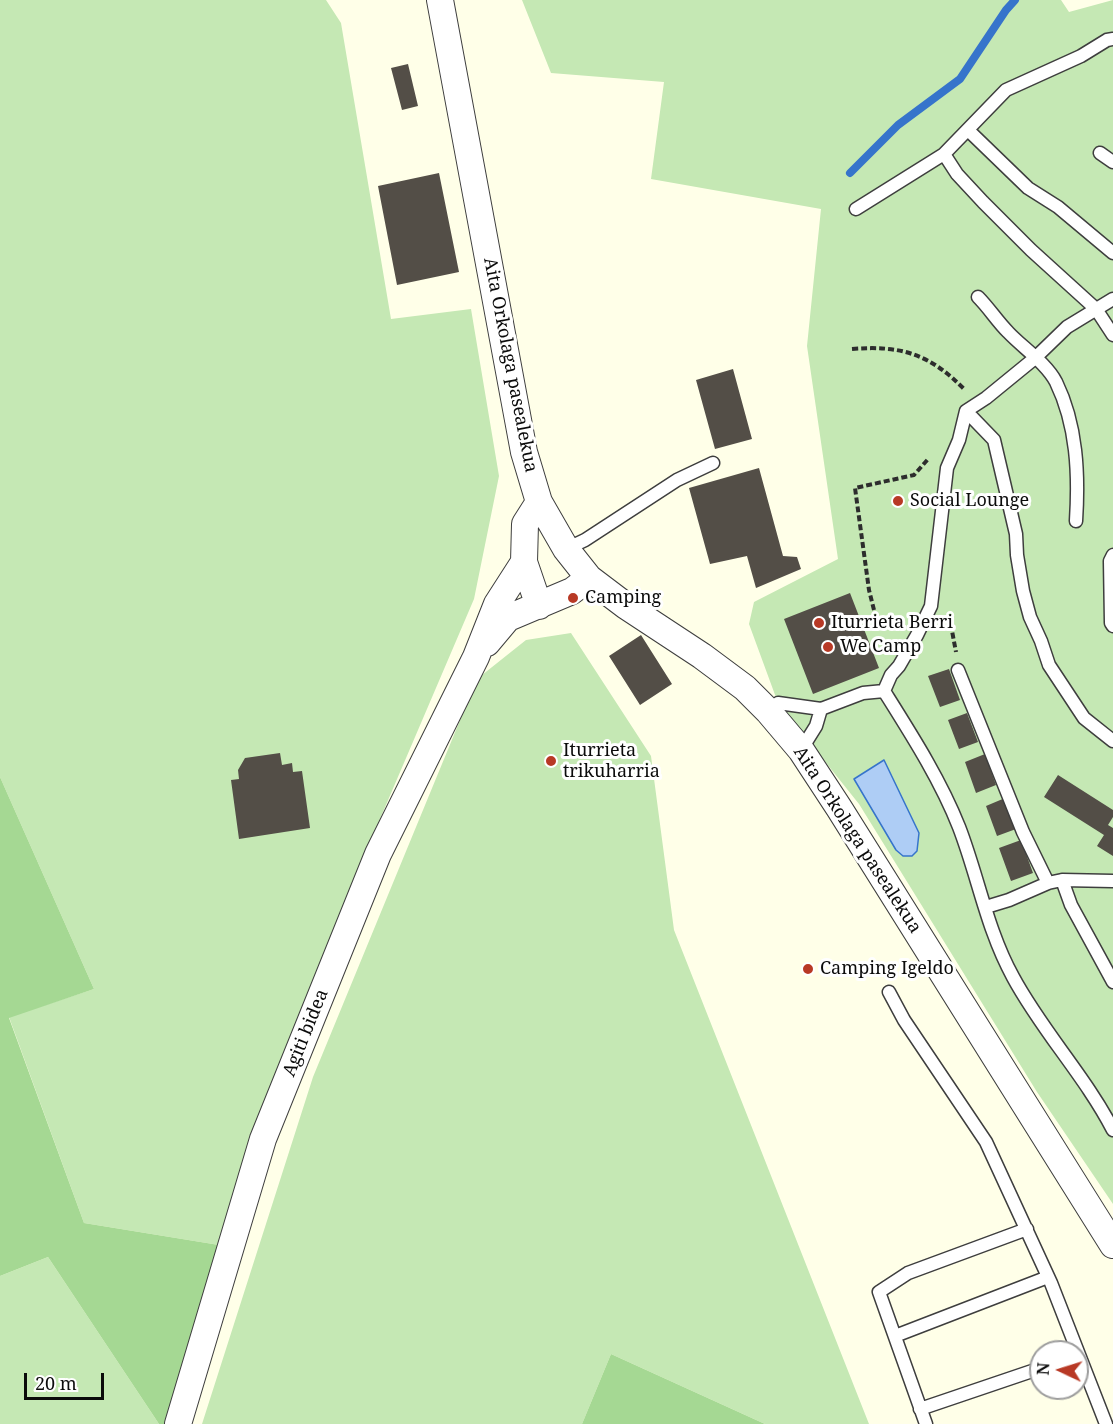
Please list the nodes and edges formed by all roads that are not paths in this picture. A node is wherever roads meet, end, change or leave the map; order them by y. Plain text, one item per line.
1 (440, 0) edge
2 (1113, 39) edge
3 (968, 130) junction
4 (1100, 153) dead end
5 (944, 154) junction
6 (1113, 162) edge
7 (856, 209) dead end
8 (1113, 253) edge
9 (978, 297) dead end
10 (1113, 299) edge
11 (1096, 309) junction
12 (1113, 335) edge
13 (1035, 358) junction
14 (966, 411) junction
15 (713, 463) dead end
16 (539, 502) junction
17 (1076, 521) dead end
18 (566, 549) junction
19 (1113, 555) edge
20 (524, 562) junction
21 (589, 578) junction
22 (539, 606) junction
23 (1113, 626) edge
24 (476, 657) junction
25 (958, 670) dead end
26 (884, 691) junction
27 (821, 709) junction
28 (768, 711) junction
29 (1113, 741) edge
30 (801, 750) junction
31 (1062, 880) junction
32 (1113, 881) edge
33 (1048, 883) junction
34 (986, 907) junction
35 (1113, 982) edge
36 (889, 992) dead end
37 (1113, 1130) edge
38 (1026, 1229) junction
39 (1113, 1245) edge
40 (1048, 1277) junction
41 (895, 1336) junction
42 (1072, 1340) edge
43 (1029, 1372) edge
44 (1089, 1382) edge
45 (920, 1409) junction
46 (178, 1424) edge
47 (926, 1424) edge
48 (1106, 1424) edge

1 - 16 street, Aita Orkolaga pasealekua
2 - 3 lane
3 - 5 lane
3 - 8 lane
4 - 6 lane
5 - 7 lane
5 - 11 lane
9 - 13 lane
10 - 11 lane
11 - 12 lane
11 - 13 lane
13 - 14 lane
13 - 17 lane
14 - 26 lane
14 - 29 lane
15 - 18 lane
16 - 18 street, Aita Orkolaga pasealekua
16 - 20 street
18 - 21 street, Aita Orkolaga pasealekua
19 - 23 lane
20 - 22 street
20 - 24 street, Agiti bidea
21 - 22 street, Agiti bidea
21 - 28 street, Aita Orkolaga pasealekua
22 - 24 street, Agiti bidea
24 - 46 street, Agiti bidea
25 - 33 lane
26 - 27 lane
26 - 34 lane
27 - 28 lane
27 - 30 lane
28 - 30 street, Aita Orkolaga pasealekua
30 - 39 street, Aita Orkolaga pasealekua
31 - 32 lane
31 - 33 lane
31 - 35 lane
33 - 34 lane
34 - 37 lane
36 - 38 lane
38 - 40 lane
38 - 41 lane
40 - 41 lane
40 - 42 lane
41 - 45 lane
43 - 45 lane
44 - 48 lane
45 - 47 lane

